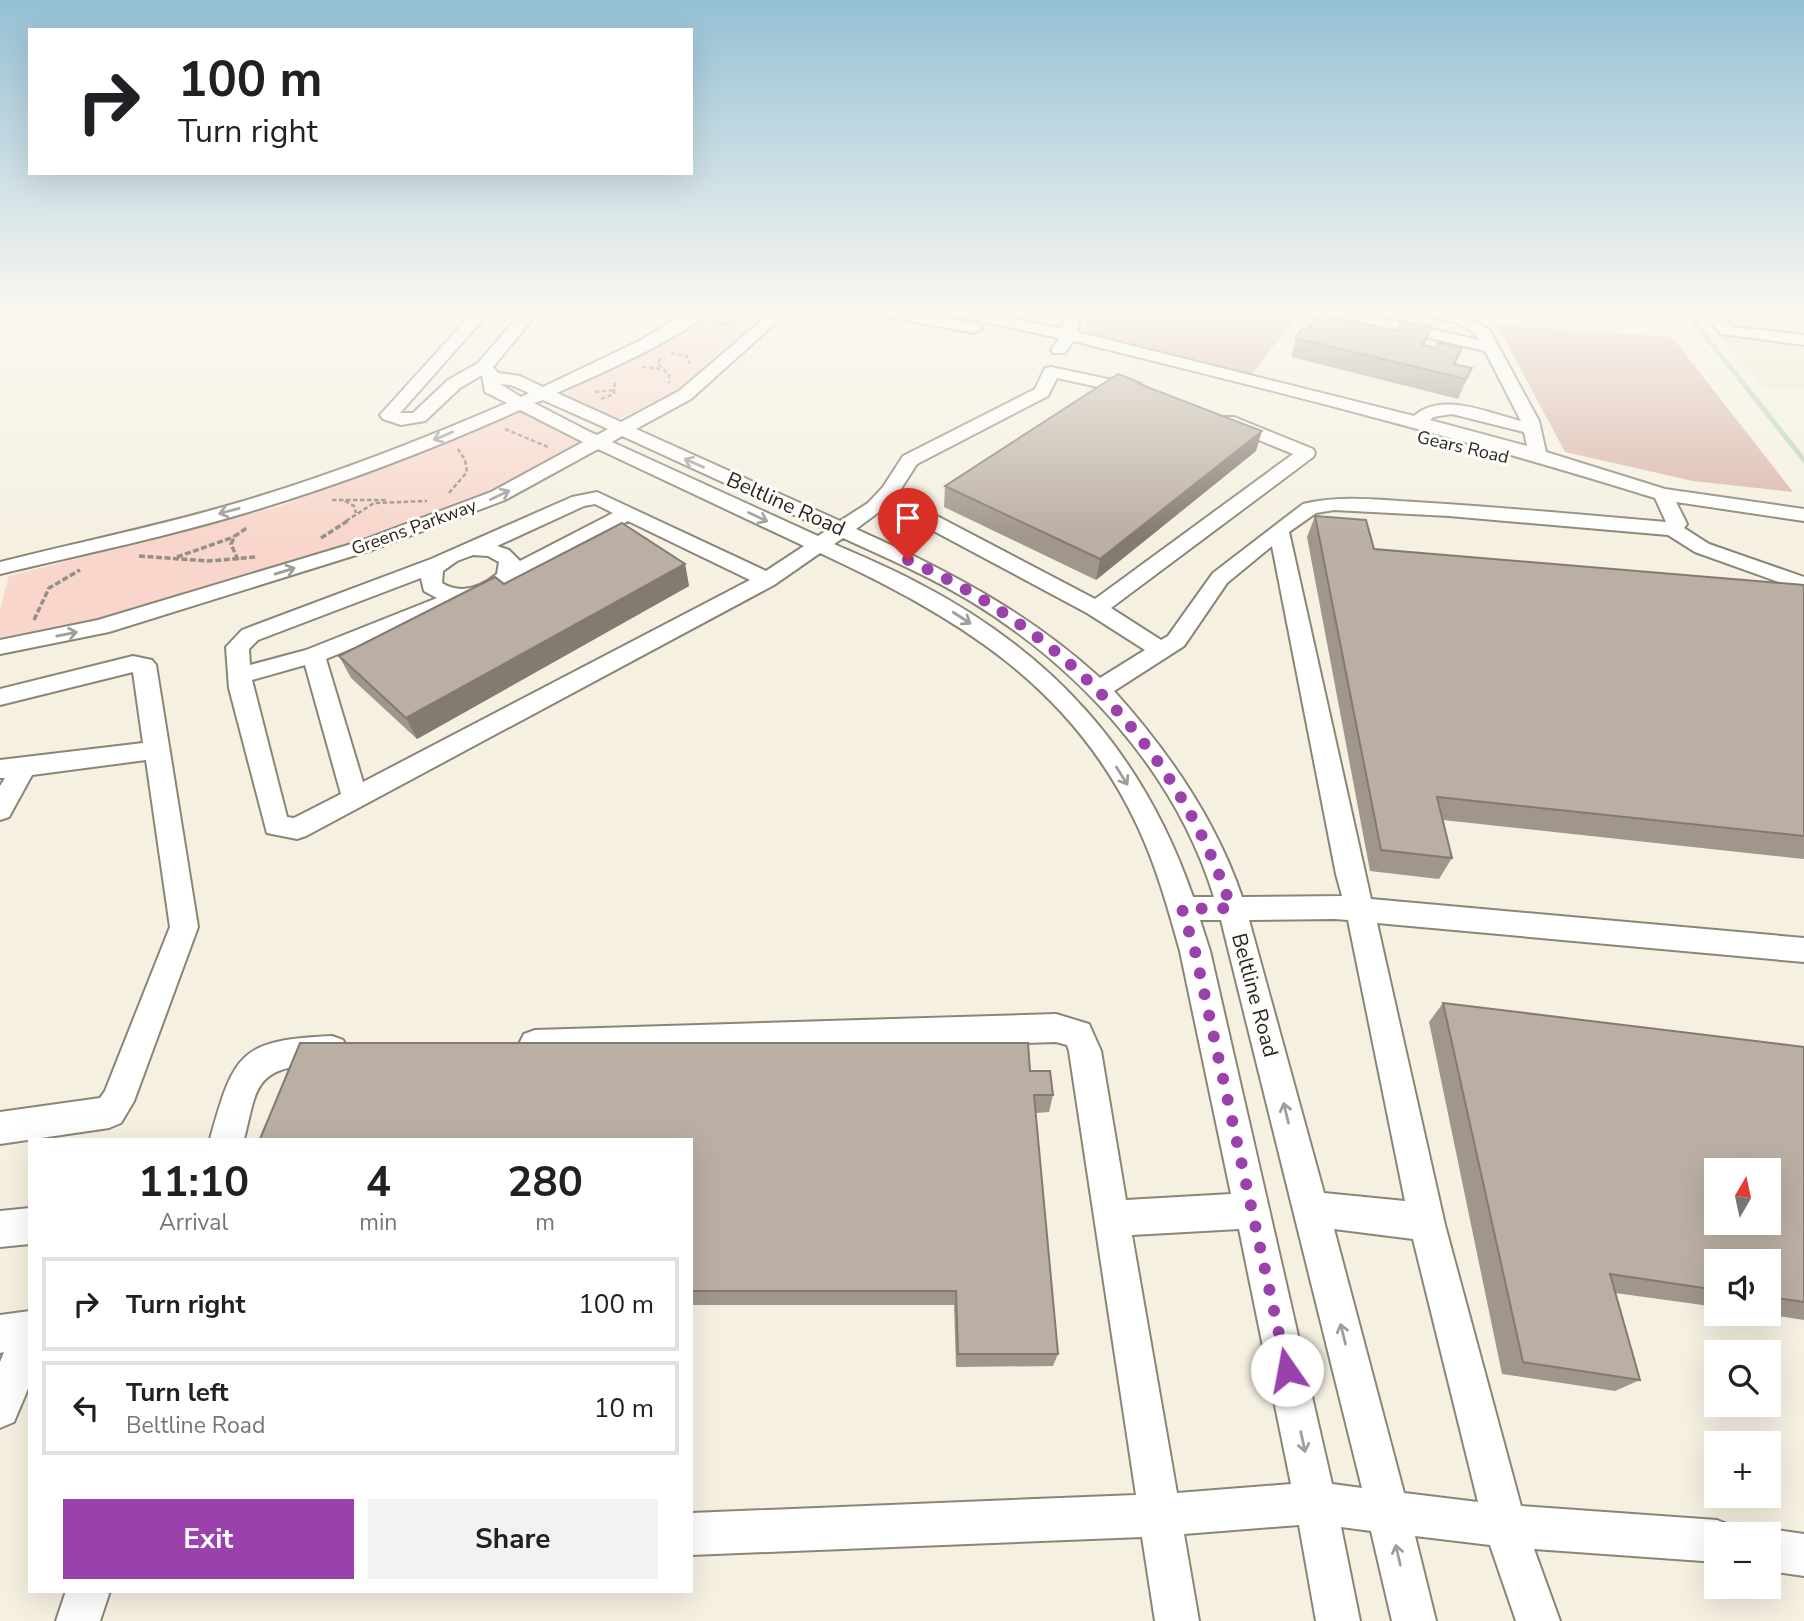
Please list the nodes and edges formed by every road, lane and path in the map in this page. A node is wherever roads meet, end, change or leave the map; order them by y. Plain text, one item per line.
1 (415, 386) edge
2 (453, 386) edge
3 (491, 386) edge
4 (519, 386) edge
5 (559, 386) edge
6 (614, 386) edge
7 (694, 386) edge
8 (1045, 386) edge
9 (1115, 386) edge
10 (1244, 386) edge
11 (1511, 386) edge
12 (615, 390) junction
13 (1159, 395) edge
14 (531, 399) junction
15 (1315, 403) junction
16 (1204, 411) edge
17 (1417, 422) junction
18 (497, 428) dead end
19 (1532, 429) junction
20 (609, 436) junction
21 (459, 445) dead end
22 (550, 447) dead end
23 (1538, 456) junction
24 (1599, 476) junction
25 (1663, 494) junction
26 (444, 496) dead end
27 (885, 497) junction
28 (341, 499) junction
29 (429, 500) dead end
30 (327, 501) dead end
31 (387, 501) junction
32 (356, 513) junction
33 (628, 513) junction
34 (1804, 515) edge
35 (255, 523) dead end
36 (427, 523) junction
37 (1673, 529) junction
38 (1279, 531) junction
39 (235, 536) junction
40 (831, 538) junction
41 (313, 542) dead end
42 (263, 556) dead end
43 (455, 556) junction
44 (129, 557) dead end
45 (174, 558) junction
46 (238, 560) junction
47 (89, 566) dead end
48 (0, 568) edge
49 (507, 576) junction
50 (767, 580) junction
51 (1804, 584) edge
52 (462, 596) junction
53 (1095, 608) junction
54 (31, 625) dead end
55 (0, 647) edge
56 (1161, 650) junction
57 (314, 654) junction
58 (240, 676) junction
59 (1099, 690) junction
60 (0, 697) edge
61 (157, 748) junction
62 (12, 767) edge
63 (355, 798) junction
64 (0, 810) edge
65 (1231, 908) junction
66 (1182, 909) junction
67 (1360, 910) junction
68 (1804, 950) edge
69 (504, 1045) edge
70 (366, 1049) edge
71 (0, 1128) edge
72 (227, 1138) edge
73 (1311, 1209) junction
74 (1252, 1211) junction
75 (1112, 1218) junction
76 (1427, 1225) junction
77 (28, 1226) edge
78 (0, 1229) edge
79 (28, 1330) edge
80 (0, 1334) edge
81 (28, 1343) edge
82 (0, 1408) edge
83 (1315, 1503) junction
84 (1387, 1511) junction
85 (1160, 1515) junction
86 (1505, 1526) junction
87 (693, 1534) edge
88 (1704, 1540) edge
89 (1781, 1551) edge
90 (1804, 1555) edge
91 (87, 1593) edge
92 (78, 1621) edge
93 (1177, 1621) edge
94 (1338, 1621) edge
95 (1413, 1621) edge
96 (1538, 1621) edge

1 - 2 street
3 - 14 street
4 - 14 street
5 - 14 street
6 - 12 path
7 - 20 street, Greens Parkway
8 - 27 street
9 - 13 street
10 - 15 street, Gears Road
11 - 19 street
12 - 12 path
14 - 20 street, Beltline Road
14 -> 48 street
15 - 17 street, Gears Road
15 - 24 street, Gears Road
16 - 53 street
17 - 19 street
17 - 23 street, Gears Road
18 - 22 path
19 - 23 street
36 -> 20 street, Greens Parkway
20 - 40 street, Beltline Road
21 - 26 path
23 - 24 street, Gears Road
24 - 25 street, Gears Road
25 - 34 street, Gears Road
25 - 37 street
27 - 40 street
27 - 53 street
28 - 30 path
28 - 31 path
28 - 32 path
29 - 31 path
31 - 32 path
32 - 41 path
33 - 43 street
33 - 49 street
33 - 50 street
35 - 39 path
36 - 43 street
55 -> 36 street, Greens Parkway
37 - 38 street
37 - 51 street
38 - 56 street
38 - 67 street
39 - 45 path
39 - 46 path
40 - 50 street
40 - 59 street, Beltline Road
40 -> 66 street, Beltline Road
42 - 46 path
43 - 49 street
43 - 52 street
43 - 58 street
44 - 45 path
45 - 46 path
47 - 54 path
49 - 52 street
50 - 63 street
52 - 57 street
53 - 56 street
56 - 59 street
57 - 58 street
57 - 63 street
58 - 63 street
59 - 65 street, Beltline Road
60 - 61 street
61 - 62 street
61 - 71 street
62 - 64 street
65 - 66 street
65 - 67 street
73 -> 65 street, Beltline Road
66 - 74 street, Beltline Road
67 - 68 street
67 - 76 street
69 - 75 street
70 - 72 street
73 - 76 street
84 -> 73 street, Beltline Road
74 - 75 street
74 -> 83 street, Beltline Road
75 - 85 street
76 - 86 street
77 - 78 street
79 - 80 street
81 - 82 street
83 - 84 street
83 - 85 street
83 - 94 street, Beltline Road
84 - 86 street
95 -> 84 street, Beltline Road
85 - 87 street
85 - 93 street
86 - 88 street
86 - 96 street
89 - 90 street
91 - 92 street

